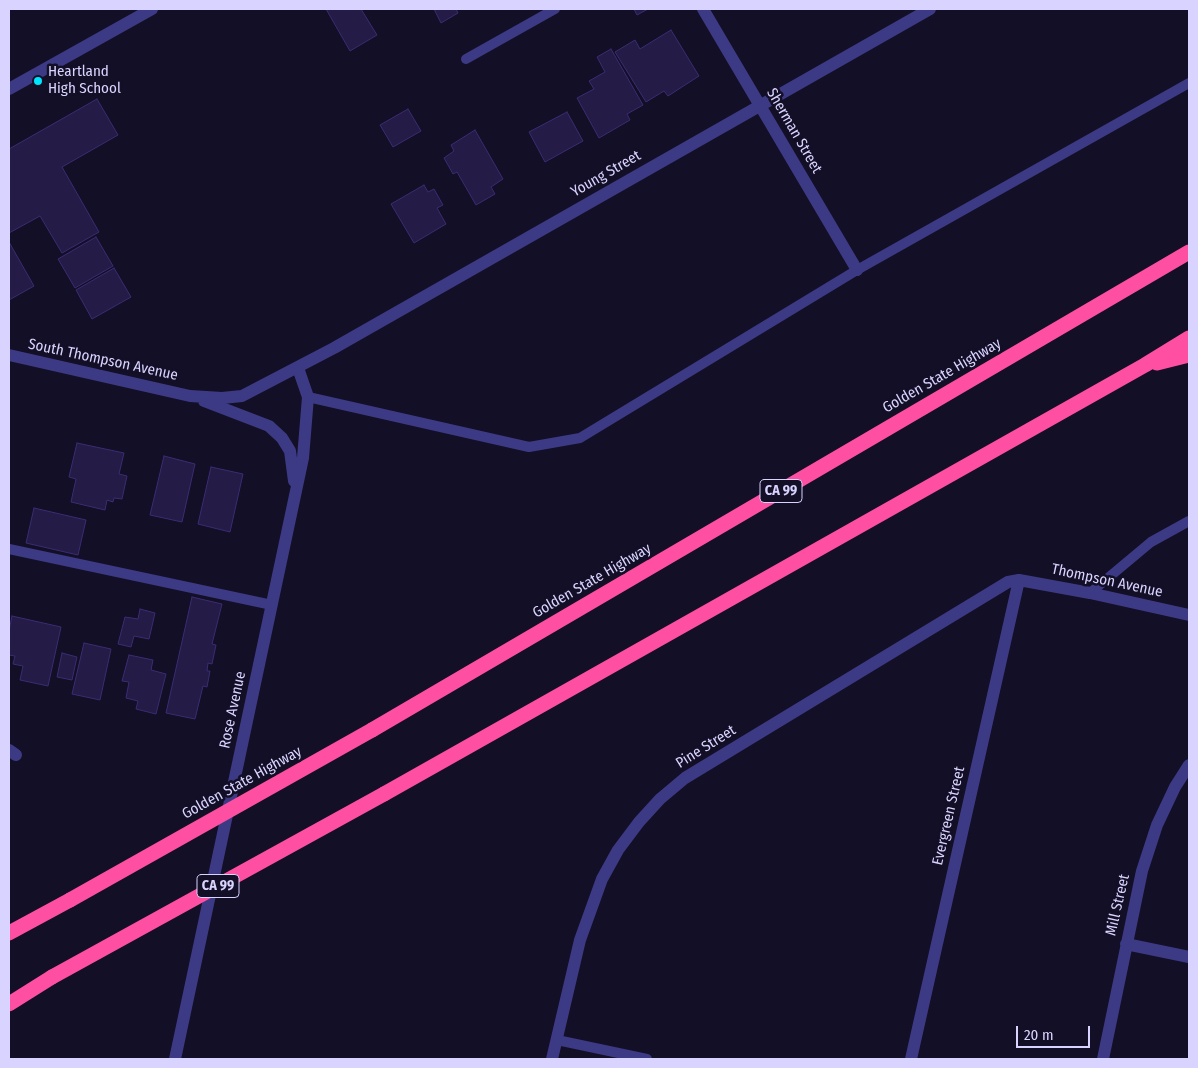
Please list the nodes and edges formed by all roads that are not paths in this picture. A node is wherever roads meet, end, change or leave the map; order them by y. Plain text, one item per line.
1 (152, 9) edge
2 (555, 9) edge
3 (704, 9) edge
4 (923, 10) edge
5 (466, 59) dead end
6 (1189, 83) edge
7 (9, 89) edge
8 (759, 104) junction
9 (1189, 252) edge
10 (856, 270) junction
11 (1189, 338) edge
12 (9, 355) edge
13 (1189, 355) edge
14 (1145, 365) junction
15 (298, 368) junction
16 (190, 396) junction
17 (308, 397) junction
18 (294, 504) junction
19 (1189, 521) edge
20 (9, 549) edge
21 (1019, 580) junction
22 (1090, 593) junction
23 (272, 605) junction
24 (1189, 615) edge
25 (1189, 765) edge
26 (9, 933) edge
27 (1126, 944) junction
28 (1189, 957) edge
29 (9, 1004) edge
30 (556, 1040) junction
31 (175, 1059) edge
32 (552, 1059) edge
33 (647, 1059) edge
34 (911, 1059) edge
35 (1103, 1059) edge

1 - 7 street
2 - 5 lane
3 - 8 street, Sherman Street
4 - 8 street, Young Street
6 - 10 lane
8 - 10 street, Sherman Street
8 - 15 street, Young Street
9 - 26 highway, Golden State Highway / CA 99, bridge
10 - 17 lane
11 - 14 highway, CA 99
12 - 16 street, South Thompson Avenue
13 - 14 highway
14 - 29 highway, CA 99, bridge
15 - 16 street, South Thompson Avenue
15 - 17 street, Rose Avenue
16 - 18 street, South Thompson Avenue
17 - 18 street, Rose Avenue
18 - 23 street, Rose Avenue
19 - 22 lane
20 - 23 lane
21 - 22 street, Thompson Avenue
21 - 30 street, Pine Street
21 - 34 street, Evergreen Street
22 - 24 street, Thompson Avenue
23 - 31 street, Rose Avenue
25 - 27 street, Mill Street
27 - 28 street
27 - 35 street, Mill Street
30 - 32 street, Pine Street
30 - 33 lane

